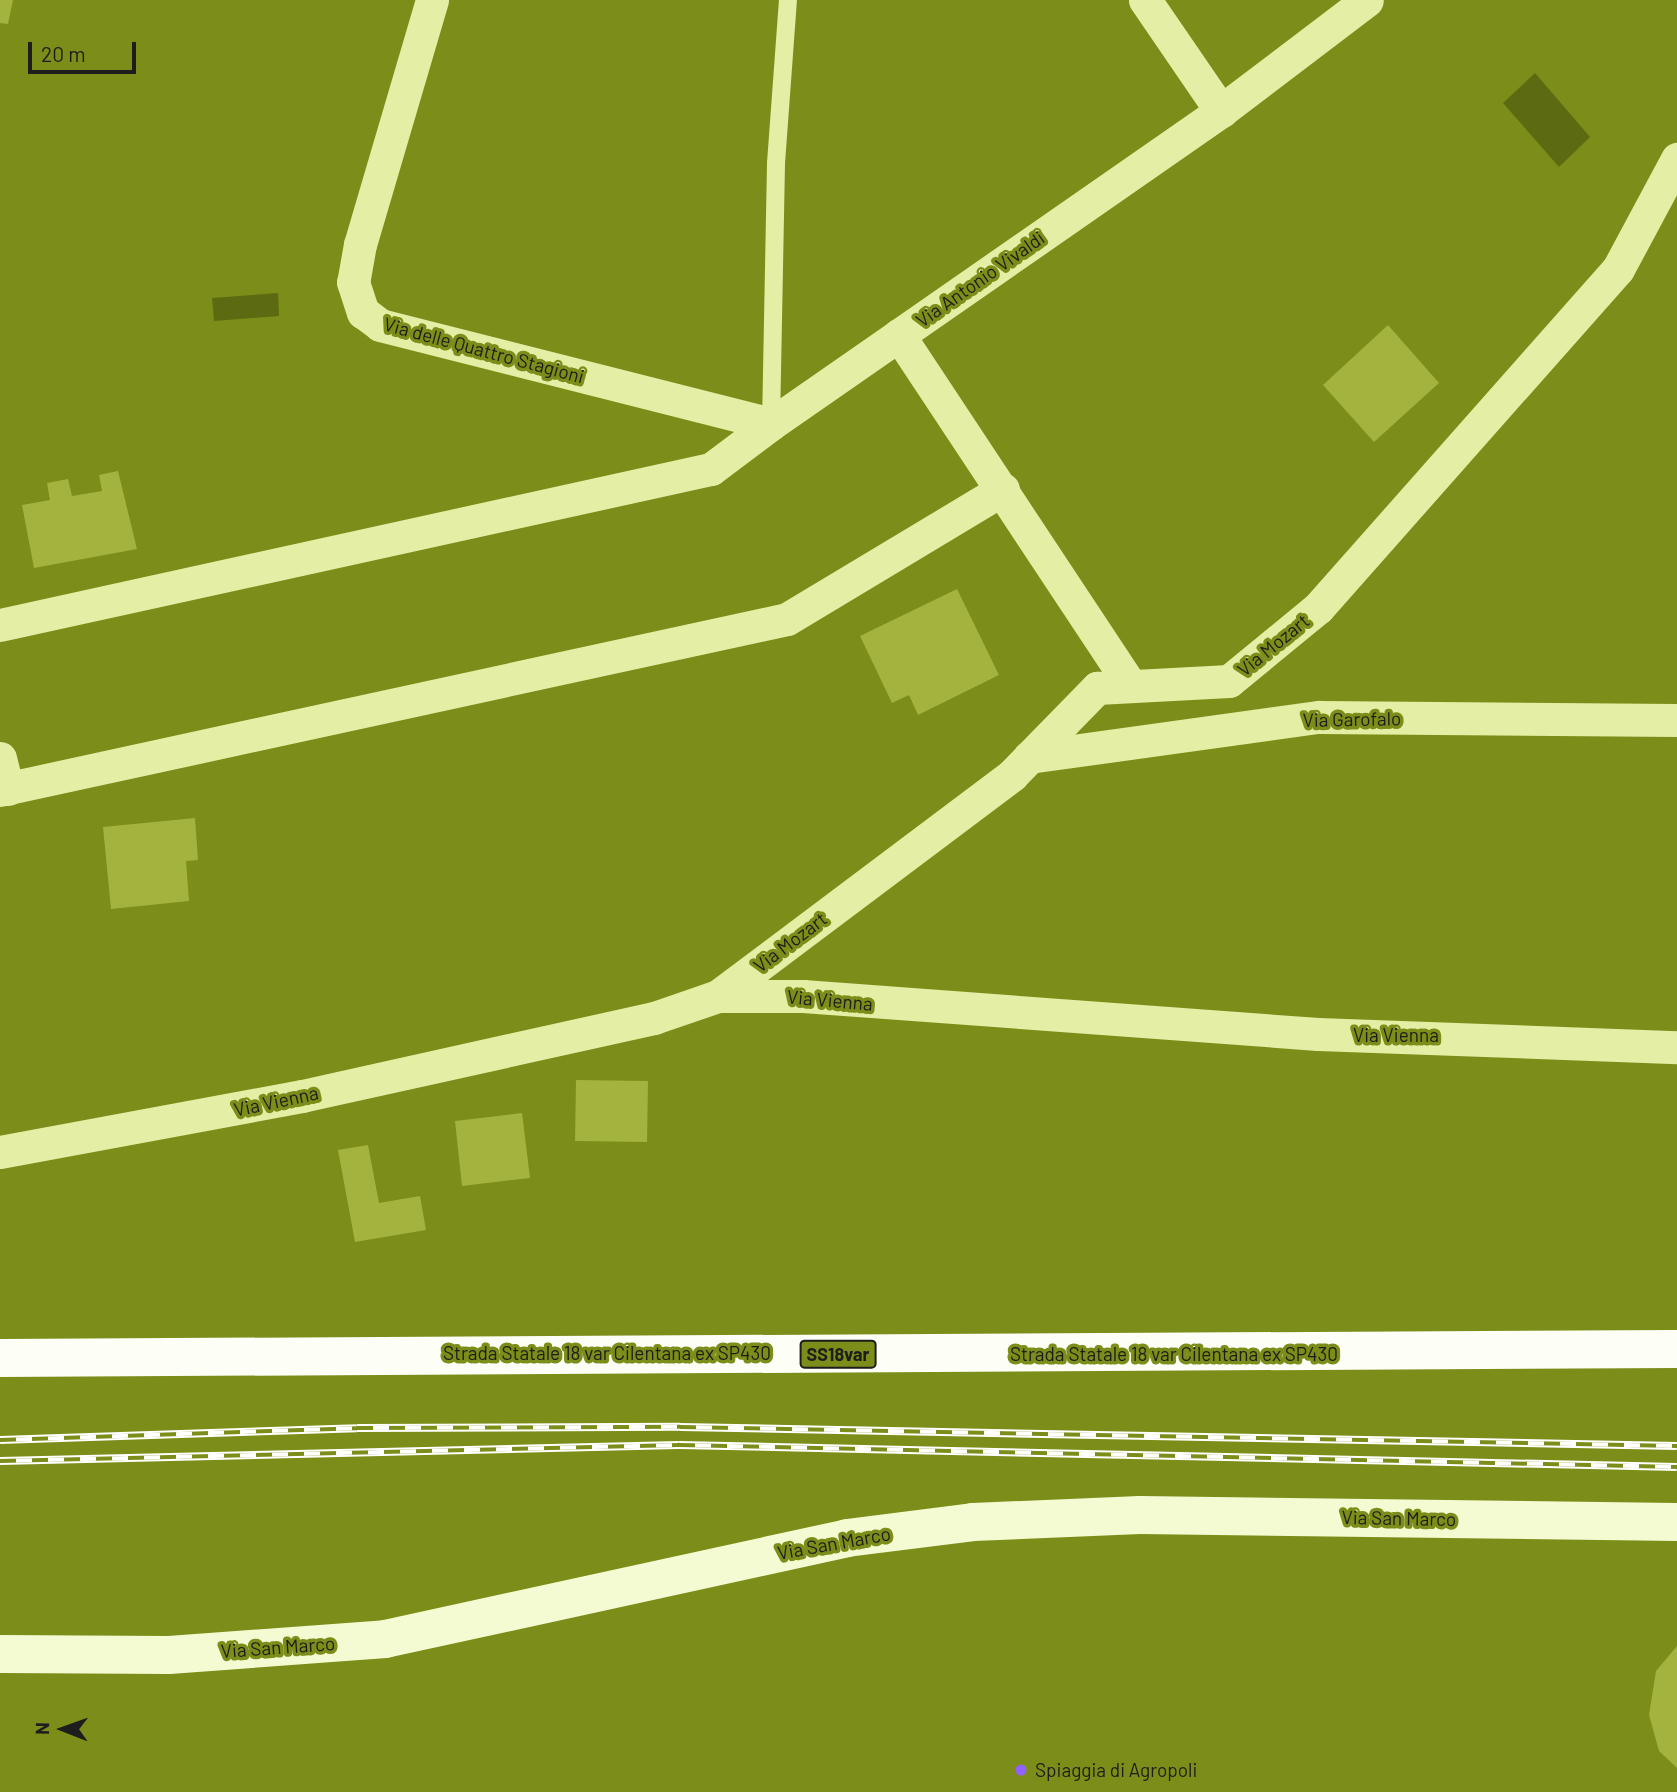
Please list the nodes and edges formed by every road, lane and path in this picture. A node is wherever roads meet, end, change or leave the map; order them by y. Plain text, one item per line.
1 (432, 0) edge
2 (788, 0) edge
3 (1145, 0) edge
4 (1367, 0) edge
5 (1221, 111) junction
6 (1677, 159) edge
7 (900, 335) junction
8 (771, 424) junction
9 (1003, 489) junction
10 (0, 625) edge
11 (1131, 686) junction
12 (1677, 720) edge
13 (1029, 757) junction
14 (3, 779) edge
15 (718, 996) junction
16 (1677, 1047) edge
17 (0, 1152) edge
18 (1677, 1349) edge
19 (0, 1358) edge
20 (1677, 1522) edge
21 (0, 1654) edge

1 - 8 street, Via delle Quattro Stagioni
2 - 8 lane
3 - 5 street
4 - 5 street, Via Antonio Vivaldi
5 - 7 street, Via Antonio Vivaldi
6 - 11 street, Via Mozart
7 - 8 street
7 - 9 street, Via Antonio Vivaldi
8 - 10 street
9 - 11 street, Via Antonio Vivaldi
9 - 14 street
11 - 13 street, Via Mozart
12 - 13 street, Via Garofalo
13 - 15 street, Via Mozart
15 - 16 street, Via Vienna
15 - 17 street, Via Vienna
18 - 19 highway, Strada Statale 18 var Cilentana ex SP430 / SS18var
20 - 21 main road, Via San Marco

